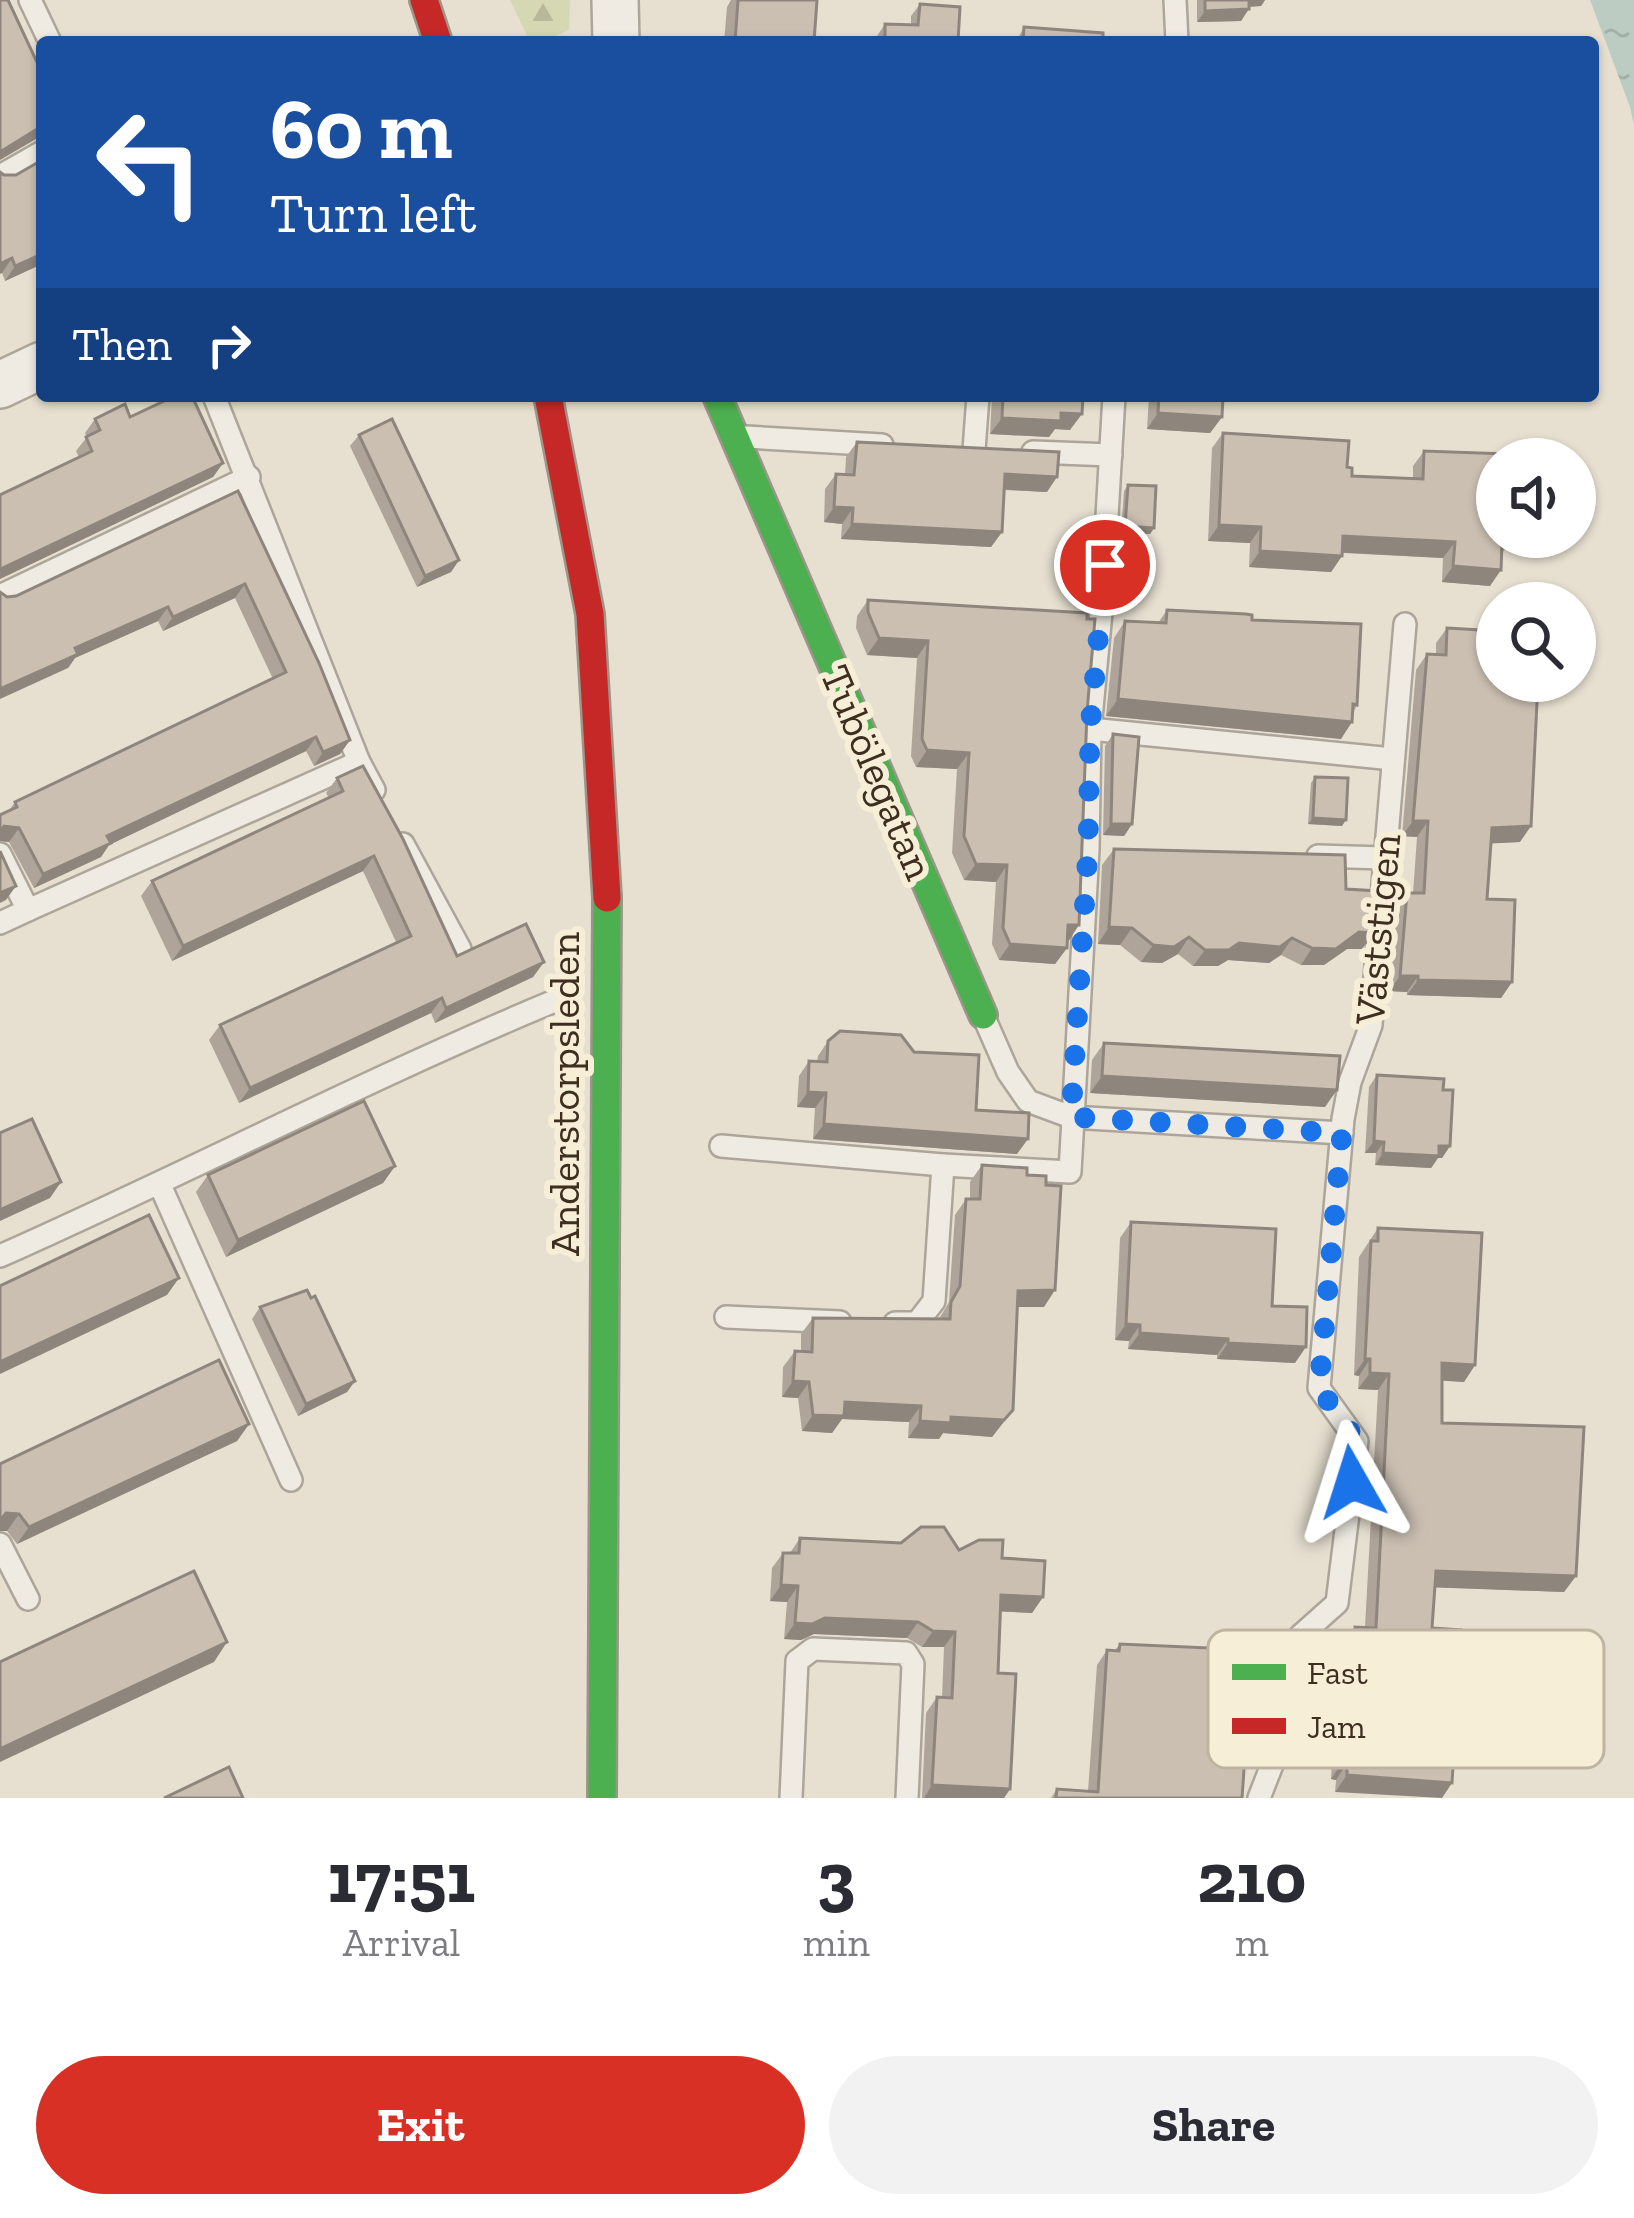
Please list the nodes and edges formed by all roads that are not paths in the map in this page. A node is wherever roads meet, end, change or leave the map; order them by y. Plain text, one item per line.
1 (30, 0) edge
2 (424, 0) edge
3 (615, 0) edge
4 (1175, 0) edge
5 (47, 36) edge
6 (436, 36) edge
7 (616, 36) edge
8 (1177, 36) edge
9 (36, 155) edge
10 (0, 176) edge
11 (36, 367) edge
12 (0, 385) edge
13 (217, 402) edge
14 (549, 402) edge
15 (720, 402) edge
16 (979, 402) edge
17 (1114, 402) edge
18 (735, 436) junction
19 (909, 446) edge
20 (1111, 455) junction
21 (249, 477) junction
22 (0, 596) edge
23 (1405, 624) dead end
24 (1090, 729) junction
25 (1393, 759) junction
26 (359, 762) junction
27 (382, 804) edge
28 (393, 824) edge
29 (0, 854) edge
30 (1292, 855) edge
31 (1383, 858) junction
32 (28, 910) junction
33 (0, 923) edge
34 (460, 949) edge
35 (552, 1002) dead end
36 (982, 1015) joint
37 (1071, 1117) junction
38 (1342, 1133) junction
39 (721, 1146) dead end
40 (943, 1165) junction
41 (160, 1186) junction
42 (0, 1256) edge
43 (727, 1317) dead end
44 (291, 1480) dead end
45 (0, 1544) edge
46 (28, 1599) dead end
47 (1307, 1630) edge
48 (1270, 1768) edge
49 (602, 1798) edge
50 (791, 1798) edge
51 (907, 1798) edge
52 (1258, 1798) edge

1 - 5 lane
2 - 6 main road
3 - 7 street
4 - 8 lane
9 - 10 lane
11 - 12 street
13 - 21 lane
14 - 49 main road, Anderstorpsleden
15 - 18 main road, Tubölegatan
16 - 20 lane
17 - 20 lane
18 - 19 lane
18 - 36 main road, Tubölegatan
20 - 24 lane
21 - 22 lane
21 - 26 lane
23 - 25 lane, Väststigen
24 - 25 lane
24 - 37 lane
25 - 31 lane, Väststigen
26 - 27 lane
26 - 32 lane
28 - 34 lane
29 - 32 lane
30 - 31 lane
31 - 38 lane, Väststigen
32 - 33 lane
35 - 41 lane
36 - 37 lane, Tubölegatan
37 - 38 lane
37 - 40 lane
38 - 47 lane, Väststigen
39 - 40 lane
40 - 43 lane
41 - 42 lane
41 - 44 lane
45 - 46 lane
48 - 52 lane, Väststigen
50 - 51 lane

